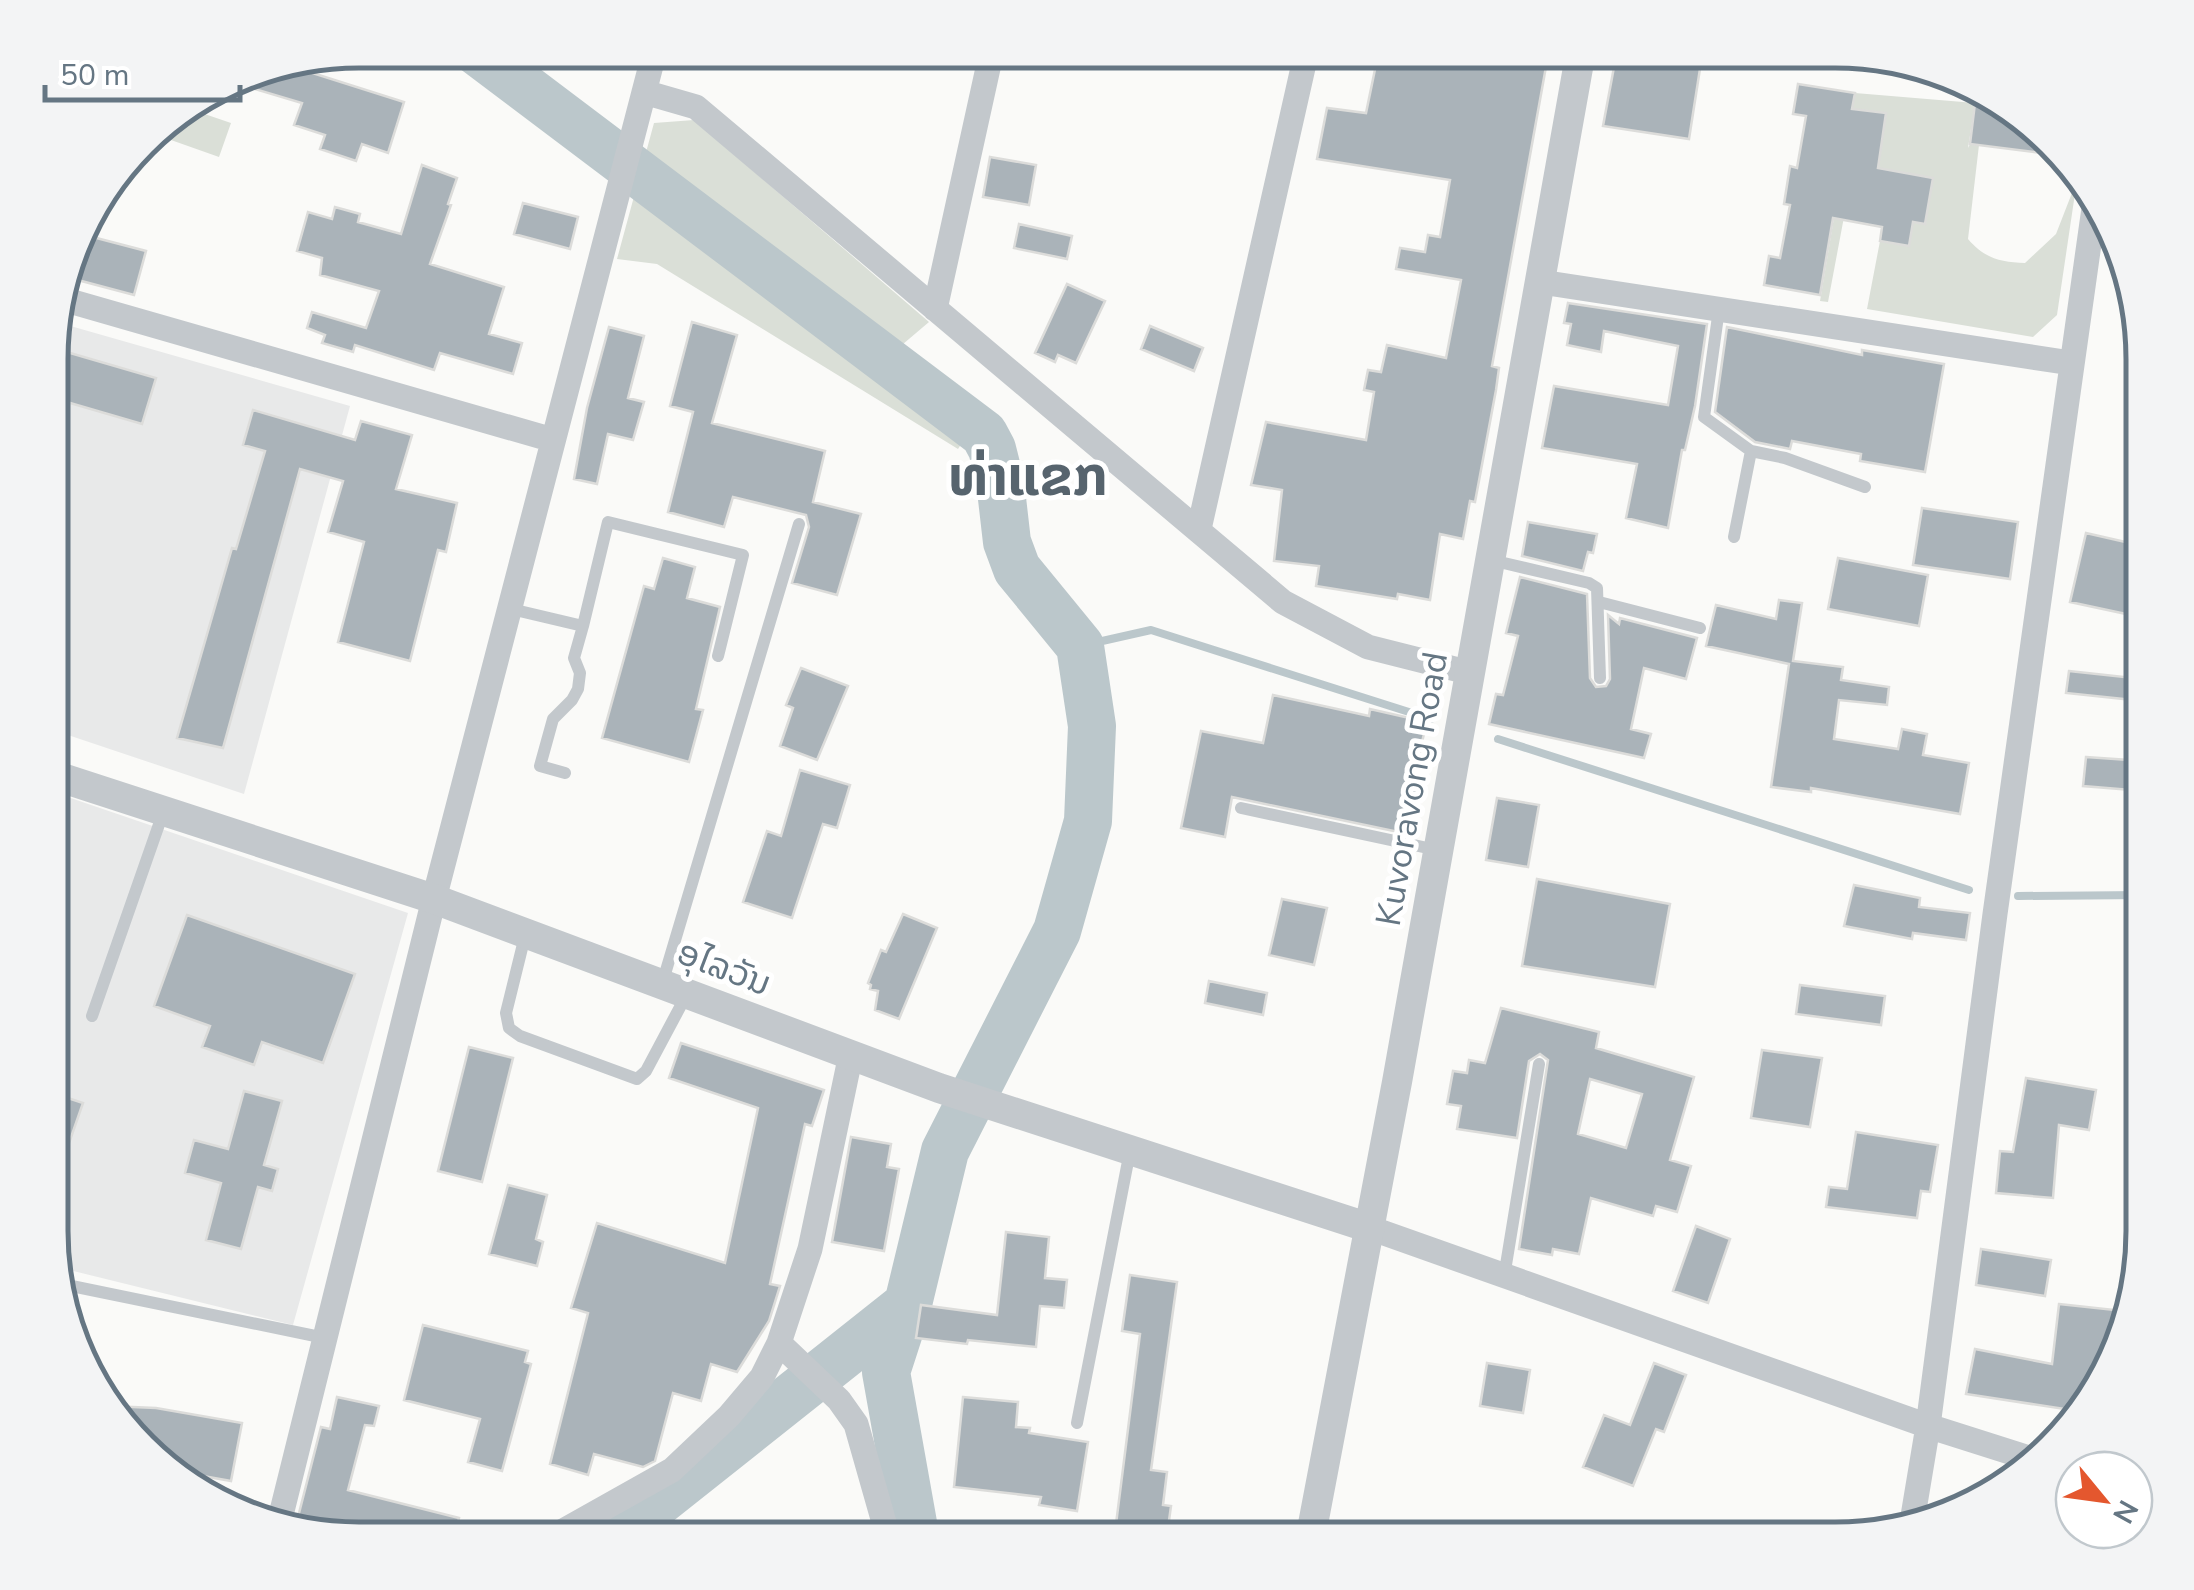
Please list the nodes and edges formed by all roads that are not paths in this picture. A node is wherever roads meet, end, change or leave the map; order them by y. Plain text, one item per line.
1 (650, 68) edge
2 (988, 68) edge
3 (1302, 68) edge
4 (1577, 68) edge
5 (641, 102) junction
6 (2092, 221) edge
7 (1541, 282) junction
8 (73, 302) edge
9 (934, 309) junction
10 (1719, 309) junction
11 (2071, 363) junction
12 (553, 440) junction
13 (1751, 451) junction
14 (1865, 487) dead end
15 (799, 524) dead end
16 (1200, 529) junction
17 (1734, 538) dead end
18 (1491, 560) junction
19 (1599, 602) junction
20 (510, 608) junction
21 (583, 626) junction
22 (1700, 628) dead end
23 (718, 656) dead end
24 (1471, 673) junction
25 (1600, 678) dead end
26 (565, 772) dead end
27 (68, 780) edge
28 (1241, 808) dead end
29 (163, 813) junction
30 (1439, 851) junction
31 (434, 898) junction
32 (525, 935) junction
33 (675, 989) junction
34 (92, 1016) dead end
35 (851, 1054) junction
36 (1539, 1064) dead end
37 (1130, 1150) junction
38 (1370, 1228) junction
39 (1504, 1276) junction
40 (73, 1286) edge
41 (325, 1338) junction
42 (779, 1343) junction
43 (1077, 1423) dead end
44 (1928, 1426) junction
45 (2020, 1455) edge
46 (1914, 1511) edge
47 (282, 1512) edge
48 (578, 1522) edge
49 (884, 1522) edge
50 (1313, 1522) edge

1 - 5 street
2 - 9 street
3 - 16 street
4 - 7 street, Kuvoravong Road
5 - 9 street
5 - 12 street
6 - 11 street
7 - 10 street
7 - 18 street, Kuvoravong Road
8 - 12 street
9 - 16 street
10 - 11 street
10 - 13 lane
11 - 44 street
12 - 20 street
13 - 14 lane
13 - 17 lane
15 - 33 lane
16 - 24 street
18 - 19 lane
18 - 24 street, Kuvoravong Road
19 - 22 lane
19 - 25 lane
20 - 21 lane
20 - 31 street
21 - 23 lane
21 - 26 lane
24 - 30 street, Kuvoravong Road
27 - 29 street, ອຸໄລວັນ
28 - 30 lane
29 - 31 street, ອຸໄລວັນ
29 - 34 lane
30 - 38 street, Kuvoravong Road
31 - 32 street, ອຸໄລວັນ
31 - 41 street
32 - 33 street, ອຸໄລວັນ
32 - 33 lane
33 - 35 street, ອຸໄລວັນ
35 - 37 street, ອຸໄລວັນ
35 - 42 street
36 - 39 lane
37 - 38 street, ອຸໄລວັນ
37 - 43 lane
38 - 39 street
38 - 50 street, Kuvoravong Road
39 - 44 street
40 - 41 lane
41 - 47 street
42 - 48 street
42 - 49 street
44 - 45 street
44 - 46 street

